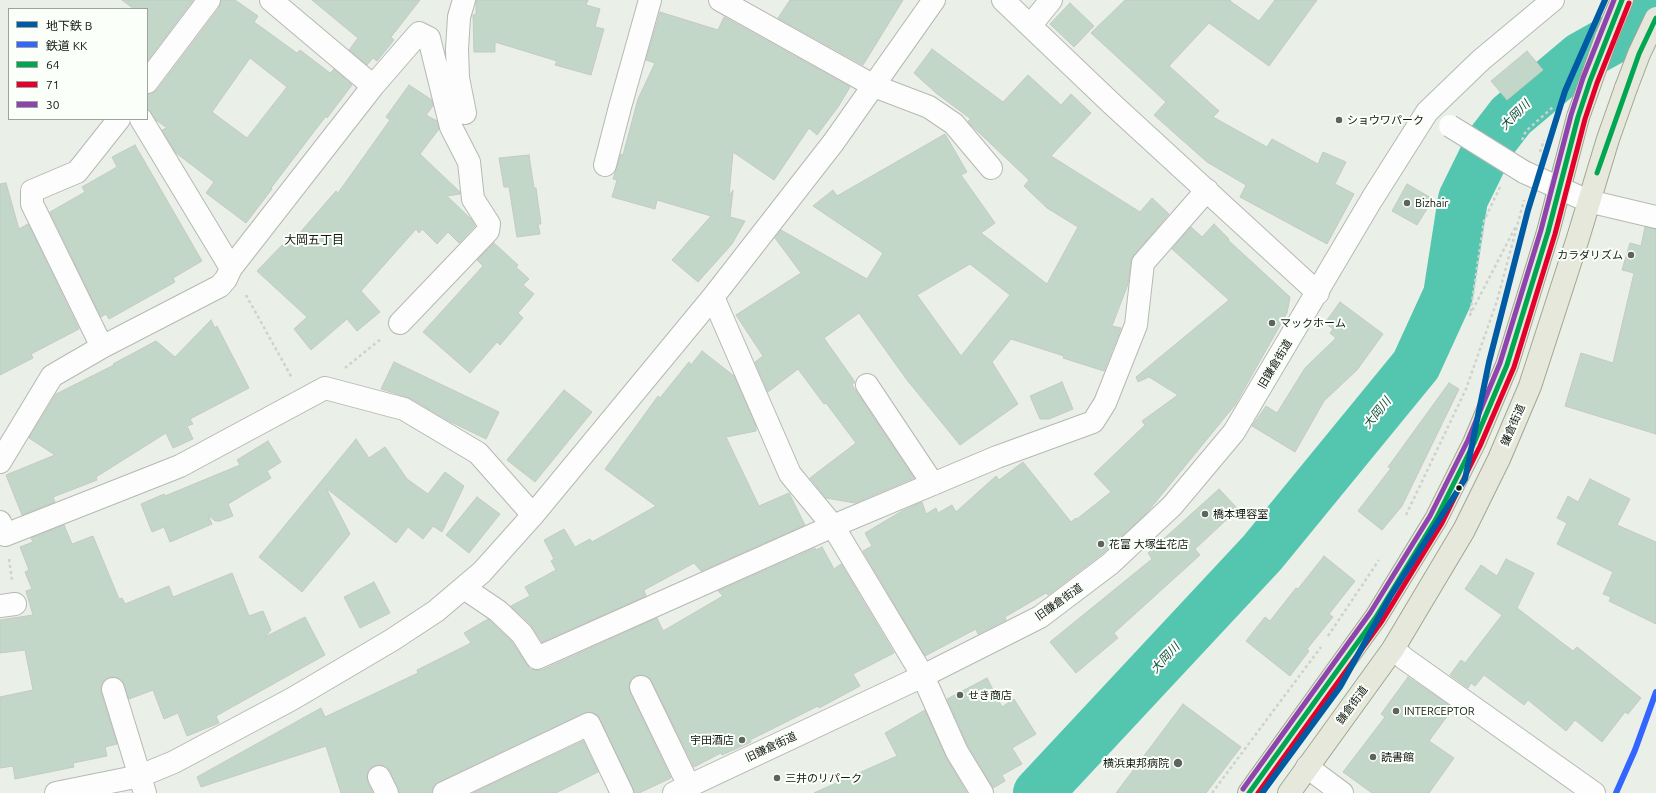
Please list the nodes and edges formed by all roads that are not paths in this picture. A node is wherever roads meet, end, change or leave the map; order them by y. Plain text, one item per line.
1 (209, 0) edge
2 (271, 0) edge
3 (464, 0) edge
4 (650, 0) edge
5 (720, 0) edge
6 (934, 0) edge
7 (1003, 0) edge
8 (1051, 0) edge
9 (1553, 0) edge
10 (1622, 0) edge
11 (1656, 18) edge
12 (1030, 26) junction
13 (148, 81) edge
14 (373, 86) junction
15 (874, 86) junction
16 (1427, 112) junction
17 (465, 113) dead end
18 (118, 120) edge
19 (142, 120) edge
20 (605, 165) dead end
21 (991, 168) dead end
22 (1560, 189) junction
23 (1207, 190) junction
24 (1588, 201) junction
25 (1656, 218) edge
26 (231, 268) junction
27 (1318, 293) junction
28 (713, 297) junction
29 (400, 323) road end
30 (102, 347) junction
31 (867, 385) dead end
32 (0, 462) edge
33 (933, 484) junction
34 (533, 515) junction
35 (833, 526) junction
36 (3, 528) edge
37 (464, 588) junction
38 (1393, 649) junction
39 (923, 676) junction
40 (641, 687) dead end
41 (113, 689) dead end
42 (1307, 767) junction
43 (142, 784) edge
44 (681, 789) edge
45 (1592, 792) edge
46 (56, 793) edge
47 (444, 793) edge
48 (622, 793) edge
49 (982, 793) edge
50 (1249, 793) edge
51 (1289, 793) edge
52 (1342, 793) edge

1 - 13 street
2 - 14 street
3 - 17 street
4 - 20 street
5 - 15 street
6 - 15 street
7 - 12 street
8 - 12 street
9 - 16 street, 旧鎌倉街道
10 - 22 main road, bridge
11 - 24 main road, 鎌倉街道, bridge
12 - 23 street
14 - 26 street
14 - 29 street
15 - 21 street
15 - 28 street
16 - 22 street, bridge
16 - 27 street, 旧鎌倉街道
18 - 30 street
19 - 26 street
22 - 24 street
22 - 50 main road
23 - 27 street
23 - 33 street
24 - 25 street
24 - 38 main road, 鎌倉街道
26 - 30 street
27 - 39 street, 旧鎌倉街道
28 - 34 street
28 - 35 street
30 - 32 street
31 - 33 street
33 - 35 street
34 - 36 street
34 - 37 street
35 - 37 street
35 - 39 street
37 - 43 street
38 - 42 main road, 鎌倉街道
38 - 45 street
39 - 44 street, 旧鎌倉街道
39 - 49 street
40 - 44 street
41 - 43 street
42 - 51 main road, 鎌倉街道
42 - 52 street
43 - 46 street
47 - 48 street

